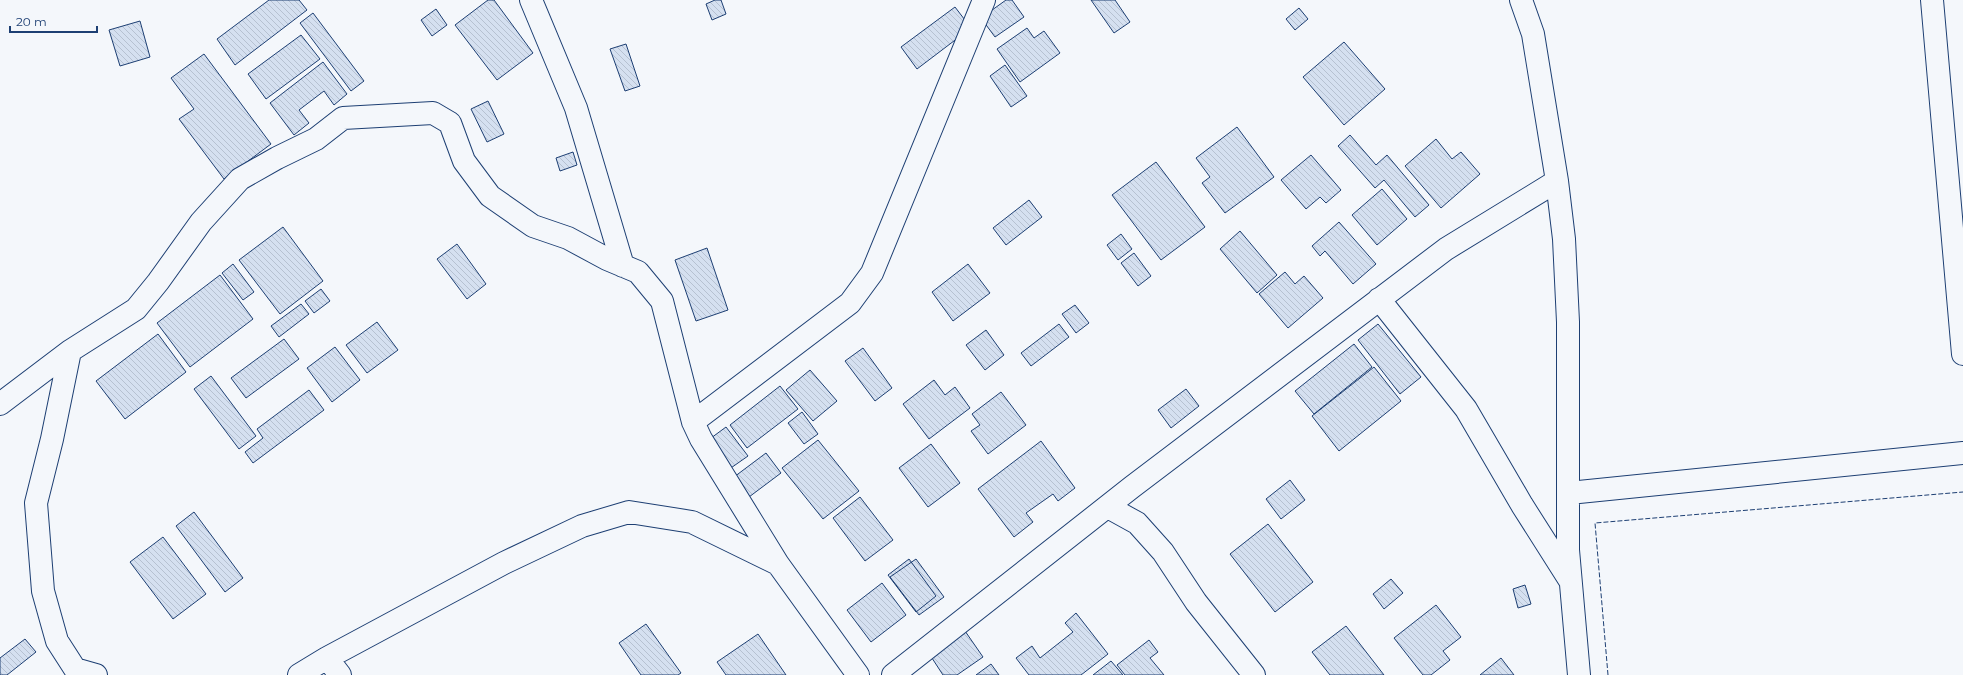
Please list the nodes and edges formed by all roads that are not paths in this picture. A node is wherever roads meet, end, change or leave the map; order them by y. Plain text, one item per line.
1 (531, 0) edge
2 (984, 0) edge
3 (1521, 0) edge
4 (1932, 0) edge
5 (1557, 181) junction
6 (624, 266) junction
7 (1380, 299) junction
8 (70, 351) junction
9 (1963, 354) edge
10 (0, 404) edge
11 (693, 422) junction
12 (1963, 453) edge
13 (1569, 493) junction
14 (1108, 507) junction
15 (778, 564) junction
16 (1571, 582) junction
17 (327, 658) junction
18 (96, 675) edge
19 (299, 675) edge
20 (340, 675) edge
21 (858, 675) edge
22 (892, 675) edge
23 (1254, 675) edge
24 (1579, 675) edge

1 - 6 street
2 - 11 street
3 - 5 street
4 - 9 street
5 - 7 street
5 - 13 street
6 - 8 street
6 - 11 street
7 - 14 street
7 - 16 street
8 - 10 street
8 - 18 street
11 - 15 street
12 - 13 street
13 - 16 street
14 - 22 street
14 - 23 street
15 - 17 street
15 - 21 street
16 - 24 street
17 - 19 street
17 - 20 street

